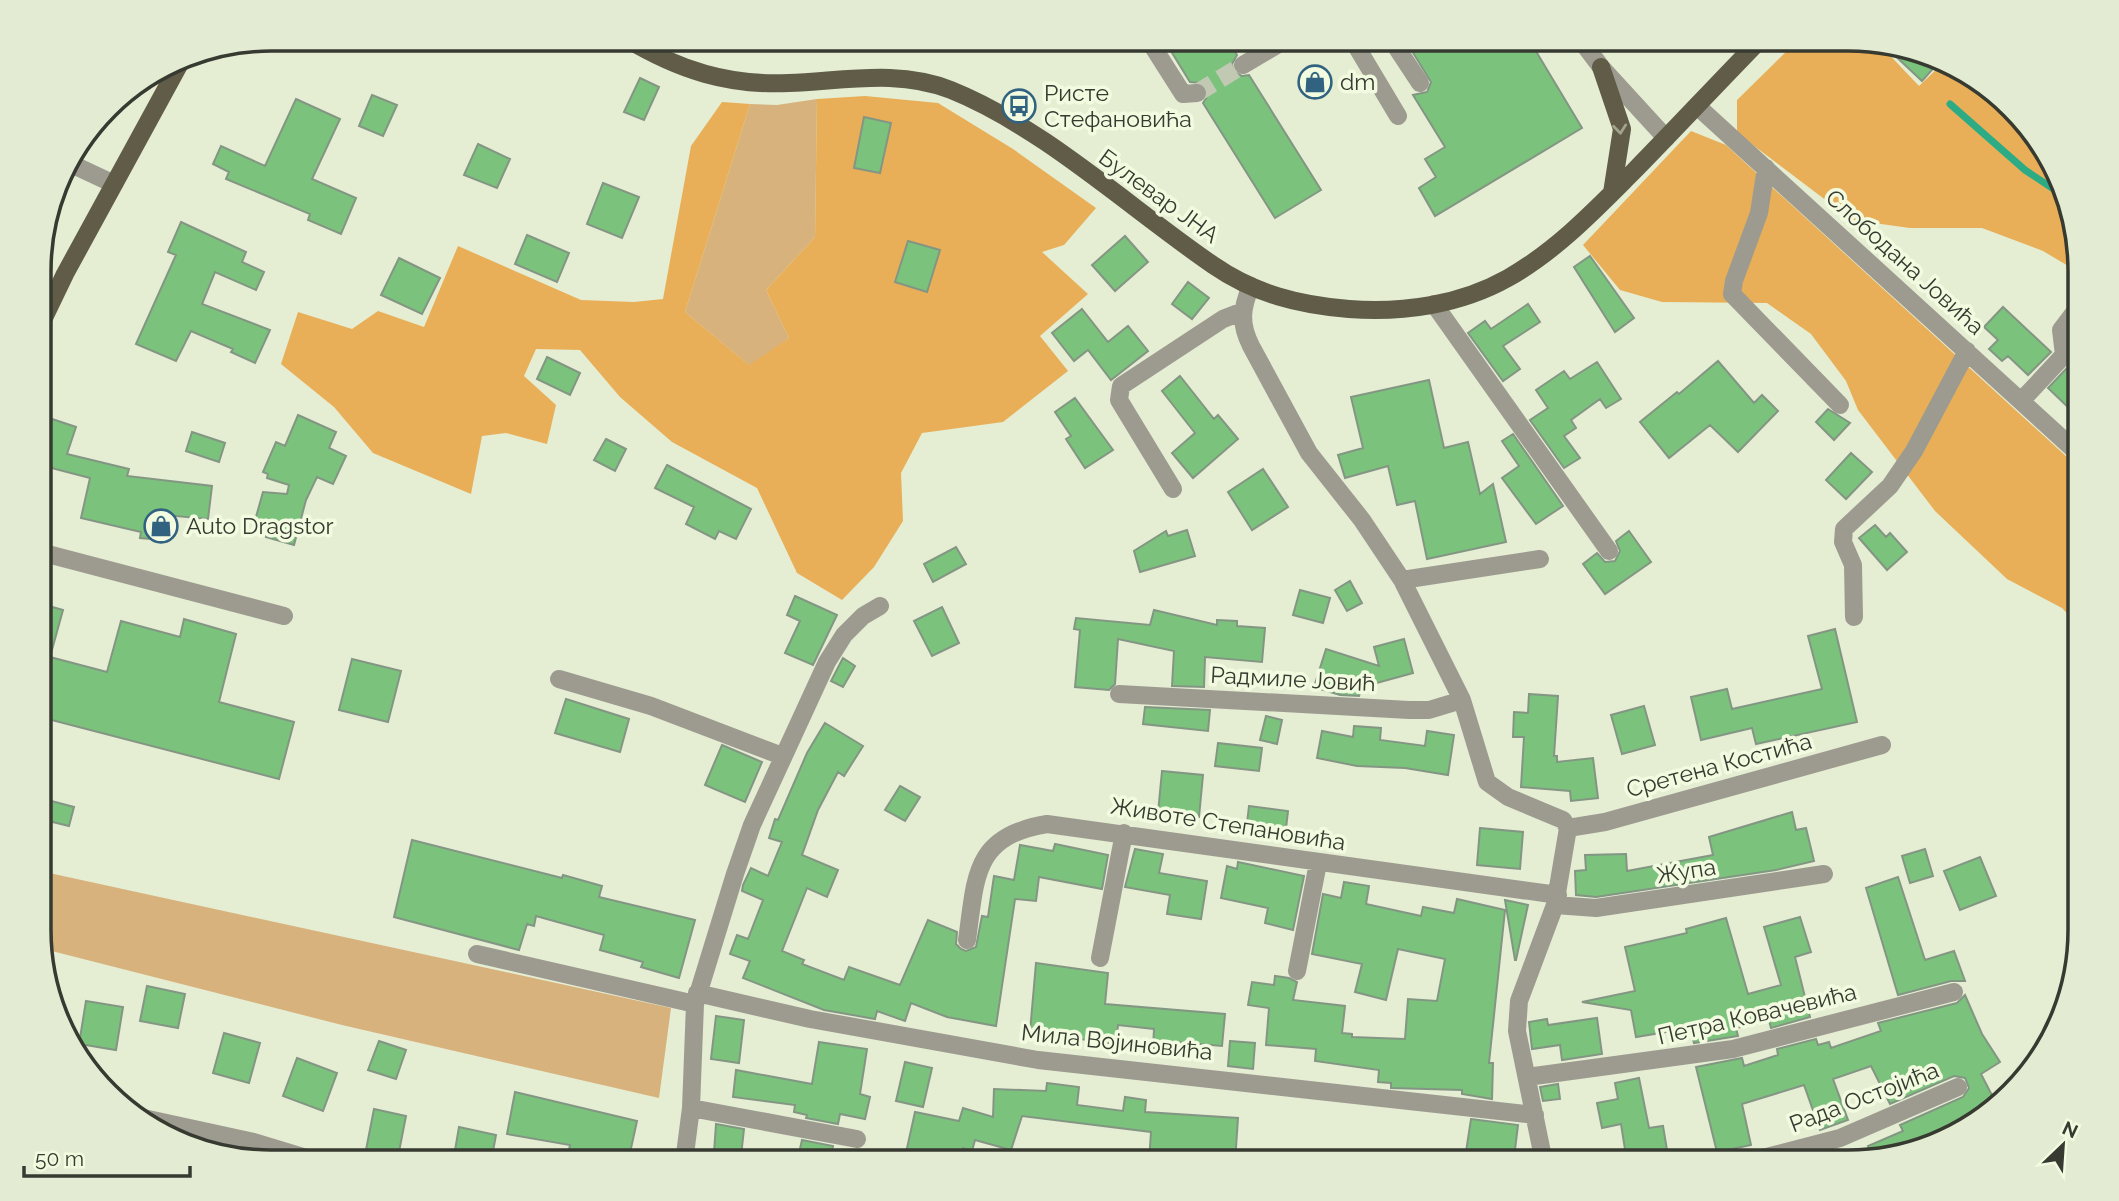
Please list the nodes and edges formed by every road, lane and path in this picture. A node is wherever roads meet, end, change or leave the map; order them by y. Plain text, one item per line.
1 (651, 51) edge
2 (1156, 51) edge
3 (1266, 51) edge
4 (1360, 51) edge
5 (1399, 51) edge
6 (1589, 51) edge
7 (1749, 51) edge
8 (1243, 65) tunnel mouth
9 (1601, 67) junction
10 (175, 72) edge
11 (1420, 83) dead end
12 (1197, 93) dead end
13 (1696, 106) junction
14 (1398, 116) dead end
15 (1666, 138) junction
16 (77, 167) edge
17 (1766, 167) junction
18 (114, 184) junction
19 (1612, 193) junction
20 (1251, 286) junction
21 (51, 303) edge
22 (1434, 304) junction
23 (1241, 313) junction
24 (2068, 321) edge
25 (1967, 351) junction
26 (2022, 400) junction
27 (1840, 405) dead end
28 (2068, 444) edge
29 (1173, 489) dead end
30 (1609, 551) dead end
31 (51, 555) edge
32 (1540, 559) dead end
33 (1402, 580) junction
34 (880, 606) dead end
35 (284, 616) dead end
36 (1854, 617) dead end
37 (559, 678) dead end
38 (1119, 694) dead end
39 (1462, 700) junction
40 (1882, 746) dead end
41 (782, 756) junction
42 (1569, 828) junction
43 (1124, 833) junction
44 (1318, 863) junction
45 (1824, 874) dead end
46 (1556, 900) junction
47 (967, 940) dead end
48 (477, 954) dead end
49 (1100, 958) dead end
50 (1297, 971) dead end
51 (1954, 992) dead end
52 (696, 999) junction
53 (1527, 1077) junction
54 (1958, 1087) dead end
55 (691, 1108) junction
56 (1535, 1115) junction
57 (164, 1122) edge
58 (857, 1139) dead end
59 (279, 1150) edge
60 (686, 1150) edge
61 (1542, 1150) edge
62 (1794, 1150) edge

1 - 20 main road, Булевар ЈНА
2 - 12 street
3 - 8 street
4 - 14 street
5 - 11 street
6 - 9 street
7 - 13 main road, Булевар ЈНА
9 - 15 street
9 -> 19 main road
10 - 18 main road
13 - 15 main road, Булевар ЈНА
13 - 17 street, Слободана Јовића
15 - 19 main road, Булевар ЈНА
16 - 18 street
17 - 25 street, Слободана Јовића
17 - 27 street
18 - 21 main road
19 - 22 main road, Булевар ЈНА
20 - 22 main road, Булевар ЈНА
20 - 23 street
22 - 30 street
23 - 29 street
23 - 33 street
24 - 26 street
25 - 26 street, Слободана Јовића
25 - 36 street
26 - 28 street, Слободана Јовића
31 - 35 street
32 - 33 street
33 - 39 street
34 - 41 street
37 - 41 street
38 - 39 street, Радмиле Јовић
39 - 42 street
40 - 42 street, Сретена Костића
41 - 52 street
42 - 46 street
43 - 44 street, Животе Степановића
43 - 47 street, Животе Степановића
43 - 49 street
44 - 46 street, Животе Степановића
44 - 50 street
45 - 46 street, Жупа
46 - 53 street
48 - 52 street, Мила Војиновића
51 - 53 street, Петра Ковачевића
52 - 55 street
52 - 56 street, Мила Војиновића
53 - 56 street
54 - 62 street, Рада Остојића
55 - 58 street
55 - 60 street
56 - 61 street
57 - 59 street

